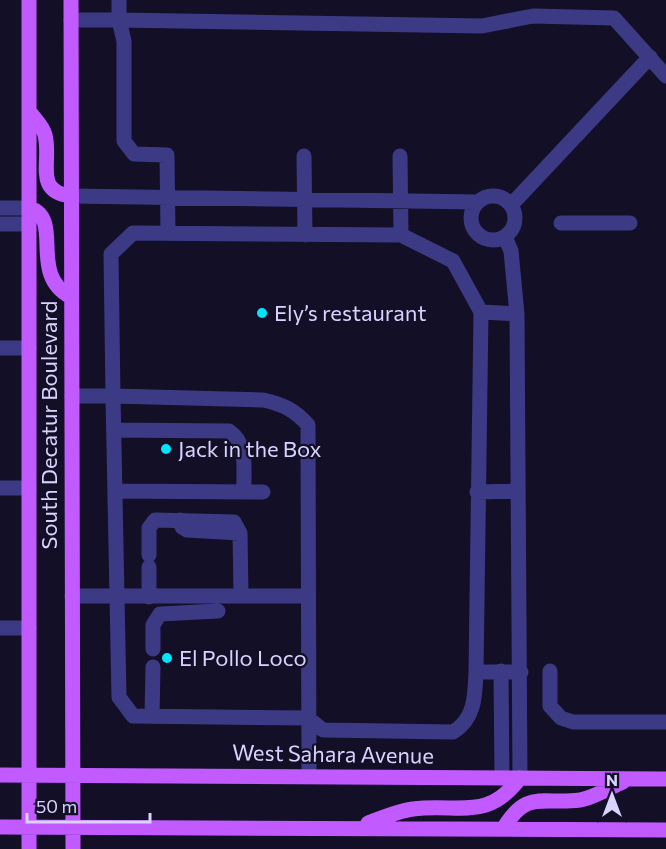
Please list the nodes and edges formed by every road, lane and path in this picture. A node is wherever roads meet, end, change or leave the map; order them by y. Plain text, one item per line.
1 (28, 0) edge
2 (71, 0) edge
3 (119, 0) edge
4 (71, 20) junction
5 (120, 20) junction
6 (650, 57) junction
7 (666, 75) edge
8 (28, 111) junction
9 (304, 156) dead end
10 (400, 156) dead end
11 (71, 196) junction
12 (168, 197) junction
13 (303, 199) junction
14 (401, 201) junction
15 (478, 202) junction
16 (511, 205) junction
17 (0, 208) edge
18 (28, 208) junction
19 (561, 223) dead end
20 (630, 223) dead end
21 (0, 224) edge
22 (28, 224) junction
23 (168, 233) junction
24 (305, 234) junction
25 (401, 235) junction
26 (506, 237) junction
27 (71, 297) junction
28 (481, 312) junction
29 (517, 314) junction
30 (0, 348) edge
31 (29, 348) junction
32 (72, 396) junction
33 (113, 396) junction
34 (114, 430) junction
35 (0, 488) edge
36 (28, 488) junction
37 (115, 491) junction
38 (518, 491) junction
39 (244, 492) junction
40 (263, 492) dead end
41 (477, 492) junction
42 (72, 596) junction
43 (241, 596) junction
44 (308, 596) junction
45 (116, 597) junction
46 (149, 597) junction
47 (218, 611) dead end
48 (0, 628) edge
49 (28, 628) junction
50 (153, 649) dead end
51 (153, 668) dead end
52 (501, 671) junction
53 (550, 671) dead end
54 (476, 672) junction
55 (520, 672) junction
56 (152, 716) junction
57 (308, 718) junction
58 (666, 722) edge
59 (72, 773) junction
60 (28, 774) junction
61 (0, 775) edge
62 (309, 776) junction
63 (502, 778) junction
64 (520, 778) junction
65 (666, 778) edge
66 (629, 780) junction
67 (73, 826) junction
68 (0, 827) edge
69 (28, 827) junction
70 (354, 827) junction
71 (503, 829) junction
72 (666, 830) edge
73 (29, 849) edge
74 (73, 849) edge

1 - 8 main road, South Decatur Boulevard
2 - 4 main road, South Decatur Boulevard
3 - 5 lane
4 - 5 lane
4 - 11 main road, South Decatur Boulevard
5 - 6 lane
5 - 12 lane
6 - 7 lane
6 - 16 lane
8 - 11 main road
8 - 18 main road, South Decatur Boulevard
9 - 13 lane
10 - 14 lane
11 - 12 lane
11 - 27 main road, South Decatur Boulevard
12 - 13 lane
12 - 23 lane
13 - 14 lane
13 - 24 lane
14 - 15 lane
14 - 25 lane
15 - 16 lane
15 - 26 lane
16 - 26 lane
17 - 18 lane
18 - 22 main road, South Decatur Boulevard
18 - 27 main road
19 - 20 lane
21 - 22 lane
22 - 31 main road, South Decatur Boulevard
23 - 24 lane
23 - 33 lane
24 - 25 lane
25 - 28 lane
26 - 29 lane
27 - 32 main road, South Decatur Boulevard
28 - 29 lane
28 - 41 lane
29 - 38 lane
30 - 31 lane
31 - 36 main road, South Decatur Boulevard
32 - 33 lane
32 - 42 main road, South Decatur Boulevard
33 - 34 lane
33 - 44 lane
34 - 37 lane
34 - 39 lane
35 - 36 lane
36 - 49 main road, South Decatur Boulevard
37 - 39 lane
37 - 45 lane
38 - 41 lane
38 - 55 lane
39 - 40 lane
41 - 54 lane
42 - 45 lane
42 - 59 main road, South Decatur Boulevard
43 - 44 lane
43 - 46 lane
43 - 46 lane
44 - 57 lane
45 - 46 lane
45 - 56 lane
47 - 50 lane
48 - 49 lane
49 - 60 main road, South Decatur Boulevard
51 - 56 lane
52 - 54 lane
52 - 55 lane
52 - 63 lane
53 - 58 lane
54 - 57 lane
55 - 64 lane
56 - 57 lane
57 - 62 lane
59 - 60 main road, West Sahara Avenue
59 - 62 main road, West Sahara Avenue
59 - 67 main road, South Decatur Boulevard
60 - 61 main road, West Sahara Avenue
60 - 69 main road, South Decatur Boulevard
62 - 63 main road, West Sahara Avenue
63 - 64 main road, West Sahara Avenue
64 - 66 main road, West Sahara Avenue
64 - 70 main road
65 - 66 main road, West Sahara Avenue
66 - 71 main road
67 - 69 main road
67 - 70 main road
67 - 74 main road, South Decatur Boulevard
68 - 69 main road
69 - 73 main road, South Decatur Boulevard
70 - 71 main road
71 - 72 main road

